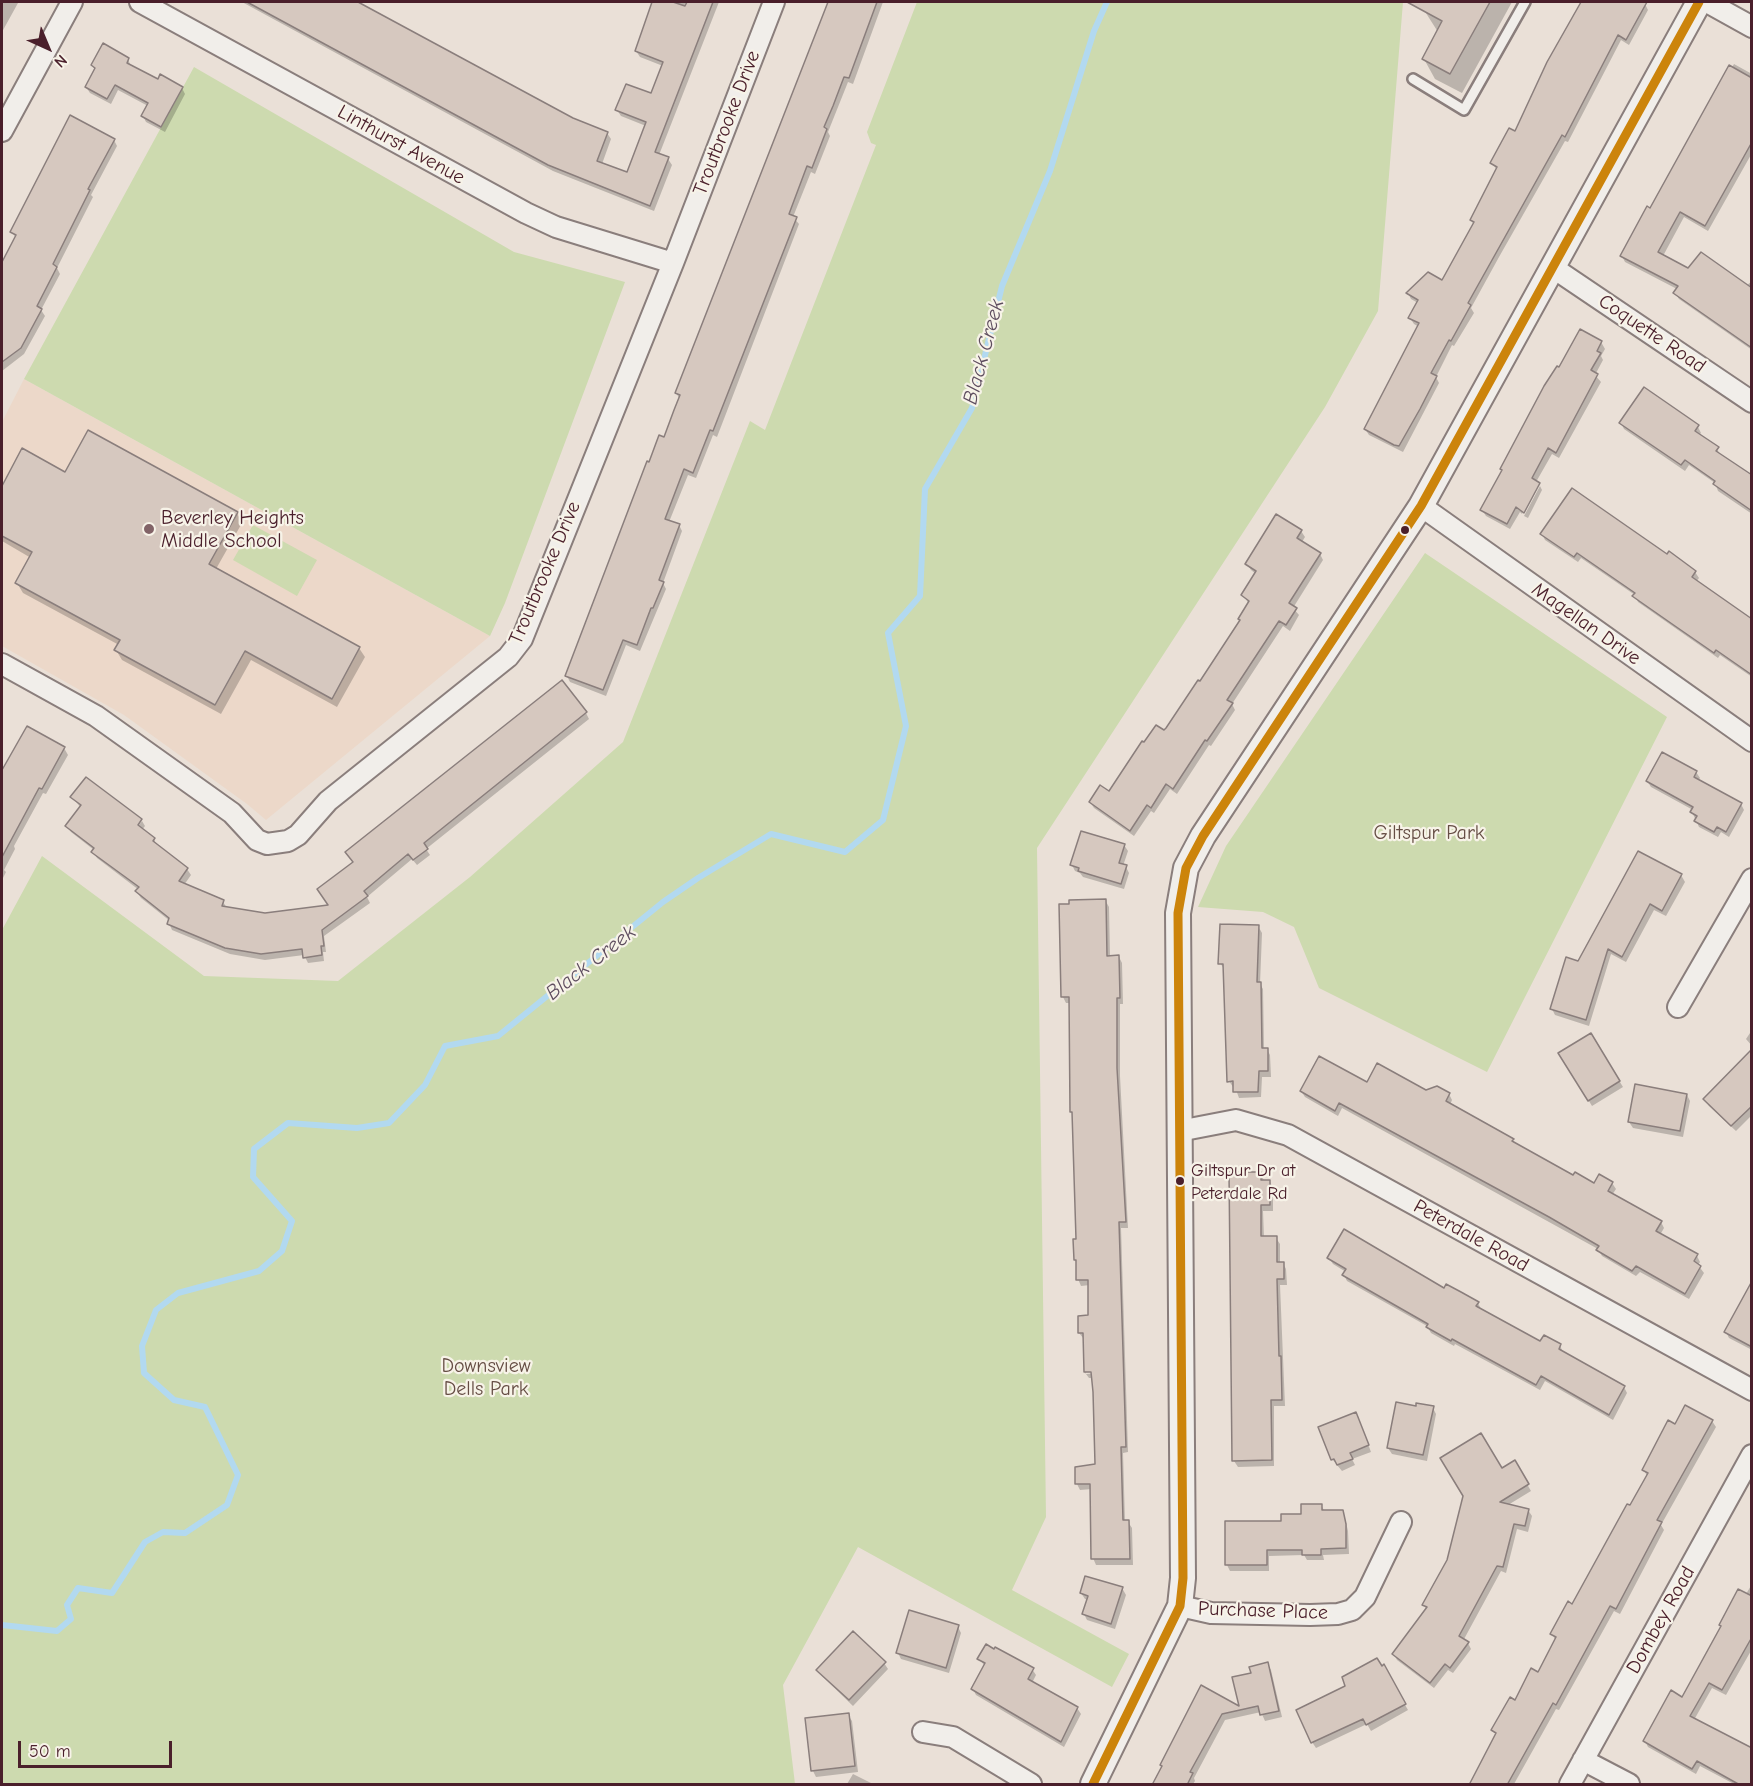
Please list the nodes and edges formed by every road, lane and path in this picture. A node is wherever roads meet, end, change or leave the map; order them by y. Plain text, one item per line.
1 (72, 2) edge
2 (140, 2) edge
3 (774, 2) edge
4 (1525, 2) edge
5 (1699, 2) edge
6 (1707, 2) edge
7 (1752, 27) edge
8 (1413, 79) dead end
9 (2, 131) edge
10 (673, 263) junction
11 (1552, 267) junction
12 (1752, 402) edge
13 (1421, 506) junction
14 (2, 664) edge
15 (1752, 741) edge
16 (1752, 879) edge
17 (1678, 1007) dead end
18 (1179, 1131) junction
19 (1752, 1390) edge
20 (1752, 1455) edge
21 (1401, 1522) dead end
22 (1180, 1606) junction
23 (923, 1732) dead end
24 (1584, 1760) junction
25 (1031, 1785) edge
26 (1093, 1785) edge
27 (1570, 1785) edge
28 (1629, 1785) edge

1 - 9 street
2 - 10 street, Linthurst Avenue
3 - 10 street, Troutbrooke Drive
4 - 8 lane
5 - 11 street
6 - 7 street
10 - 14 street, Troutbrooke Drive
11 - 12 street, Coquette Road
11 - 13 street
13 - 15 street, Magellan Drive
13 - 18 street
16 - 17 street
18 - 19 street, Peterdale Road
18 - 22 street
20 - 24 street, Dombey Road
21 - 22 street, Purchase Place
22 - 26 street
23 - 25 street
24 - 27 street, Dombey Road
24 - 28 street

